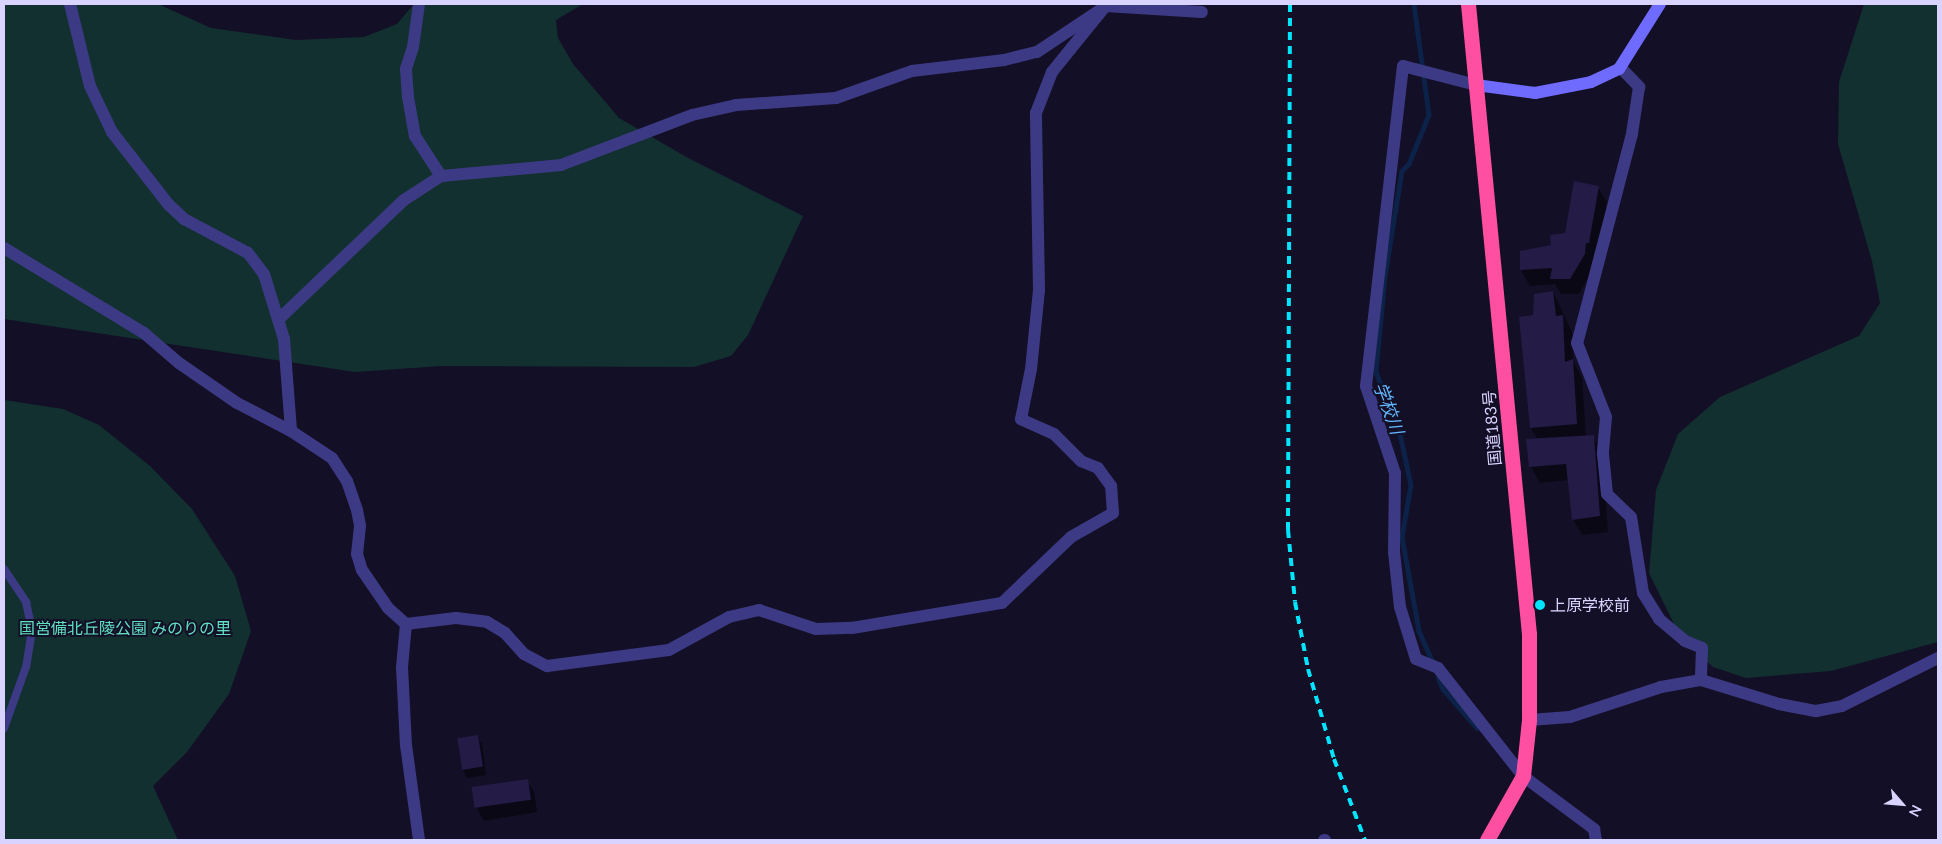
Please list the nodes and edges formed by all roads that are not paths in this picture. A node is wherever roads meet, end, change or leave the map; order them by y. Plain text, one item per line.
1 (70, 4) edge
2 (419, 4) edge
3 (1468, 4) edge
4 (1660, 4) edge
5 (1106, 5) edge
6 (1202, 12) dead end
7 (1620, 67) junction
8 (1476, 85) junction
9 (441, 176) junction
10 (4, 248) edge
11 (279, 319) junction
12 (292, 431) junction
13 (4, 569) edge
14 (406, 624) junction
15 (1938, 658) edge
16 (1701, 680) junction
17 (1529, 720) junction
18 (4, 728) edge
19 (1523, 776) junction
20 (419, 840) edge
21 (1487, 840) edge
22 (1596, 840) edge

1 - 11 street
2 - 9 street
3 - 8 highway, 国道183号
4 - 7 street
5 - 6 street
5 - 9 street
5 - 14 street
7 - 8 street
7 - 16 street
8 - 17 highway, 国道183号
8 - 19 street
9 - 11 street
10 - 12 street
11 - 12 street
12 - 14 street
13 - 18 lane
14 - 20 street
15 - 16 street
16 - 17 street
17 - 19 highway, 国道183号
19 - 21 highway, 国道183号
19 - 22 street

